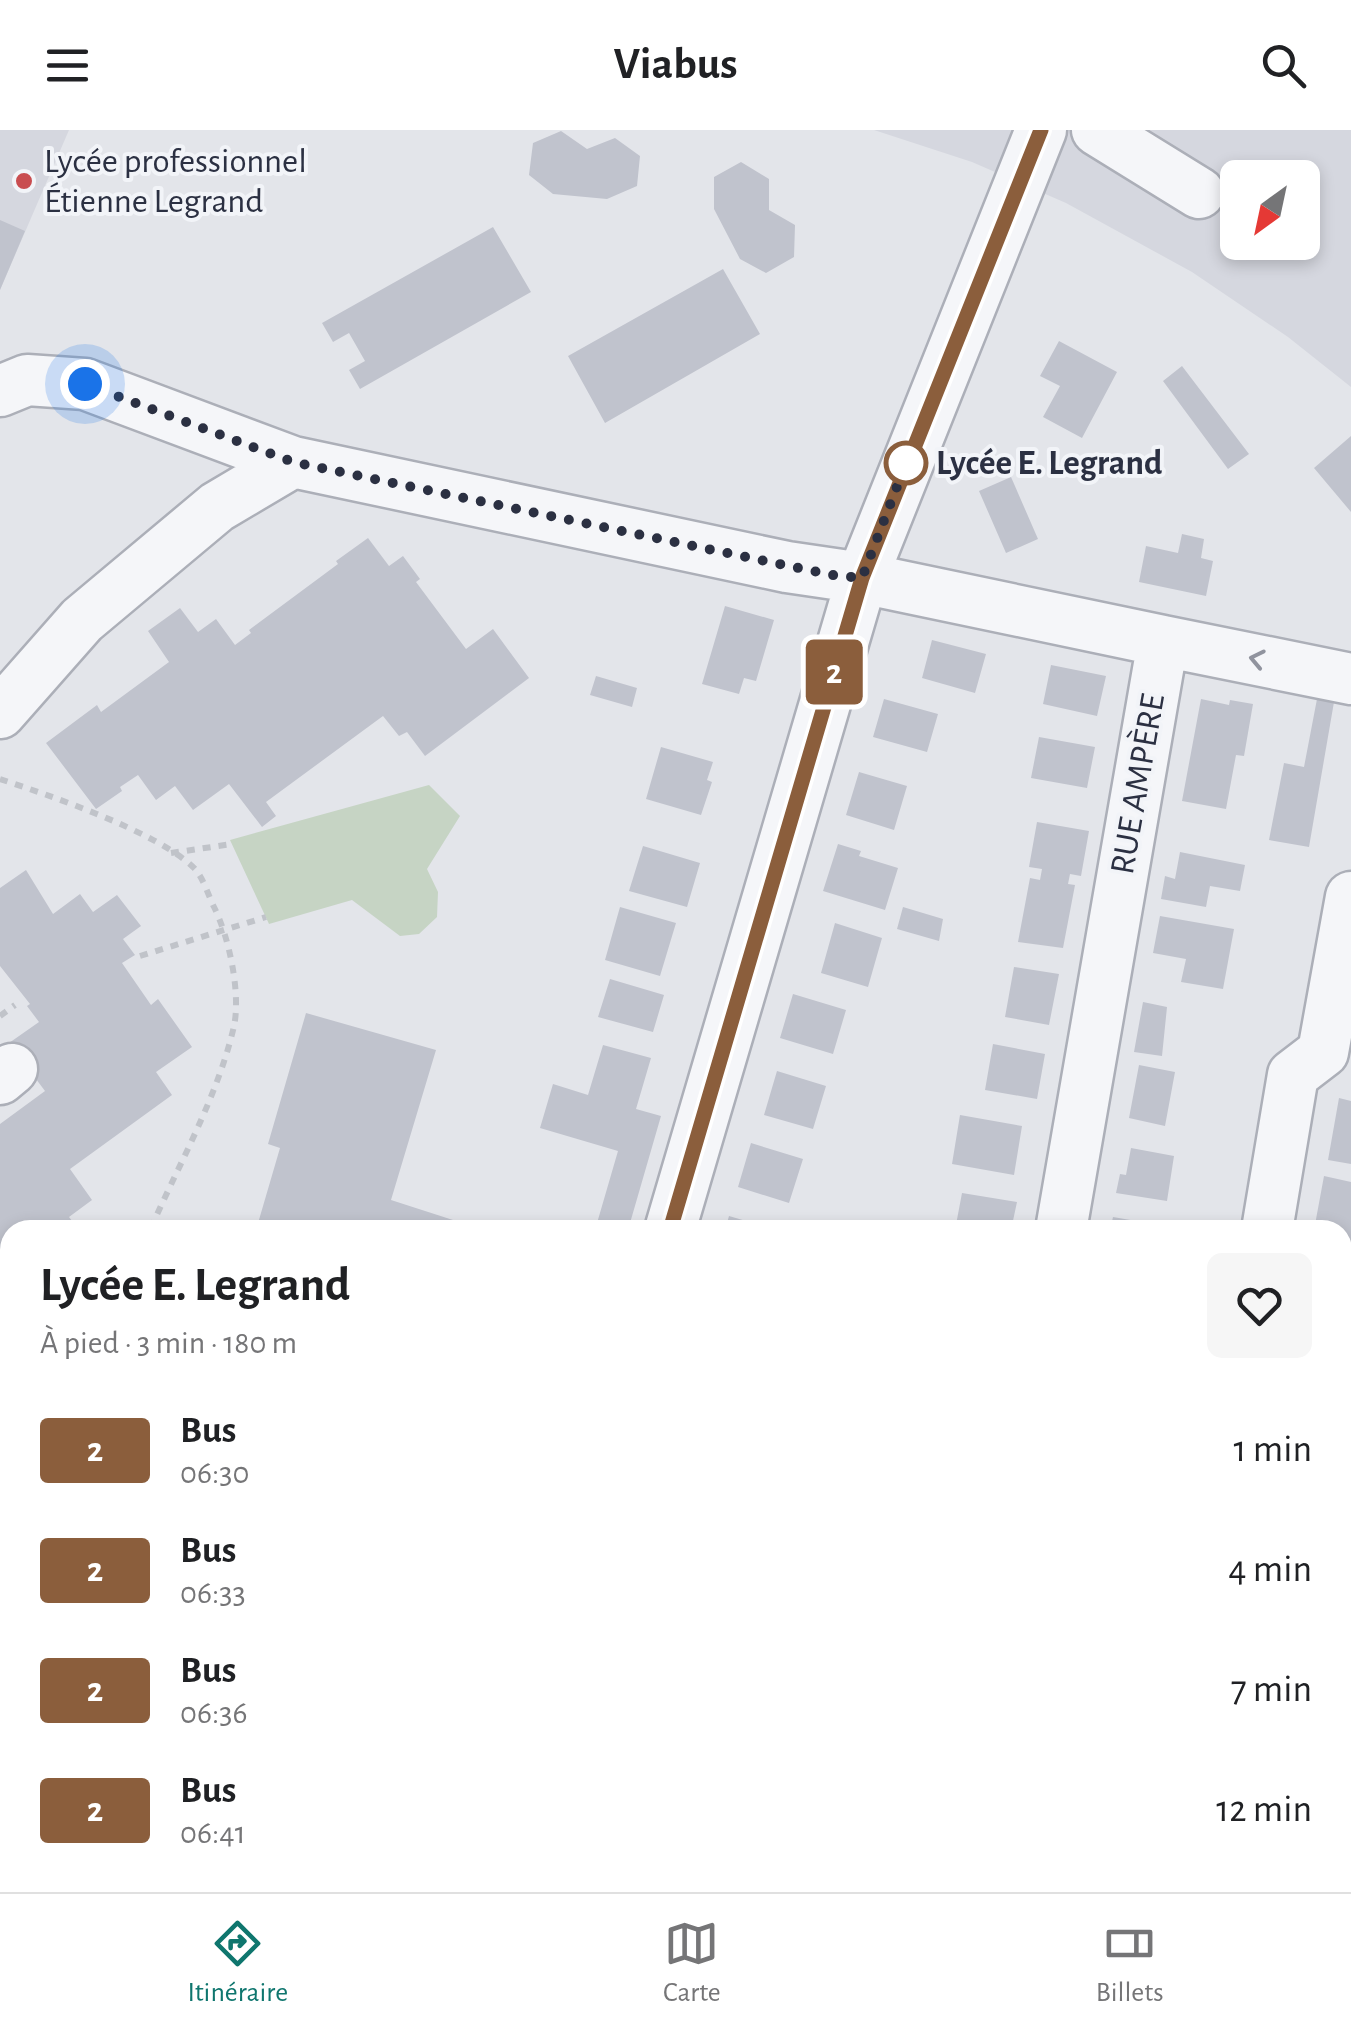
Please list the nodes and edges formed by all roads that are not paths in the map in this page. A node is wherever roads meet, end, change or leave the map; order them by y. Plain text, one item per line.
1 (1041, 130) edge
2 (1098, 130) edge
3 (1198, 194) dead end
4 (0, 392) edge
5 (293, 462) junction
6 (862, 578) junction
7 (1163, 641) junction
8 (1351, 679) edge
9 (0, 712) edge
10 (1351, 897) edge
11 (673, 1220) edge
12 (1063, 1220) edge
13 (1270, 1220) edge

1 - 6 street
2 - 3 street
4 - 5 street
5 - 6 street
5 - 9 street
6 - 7 street
6 - 11 street
8 -> 7 street
7 - 12 street, RUE AMPÈRE
10 - 13 street

